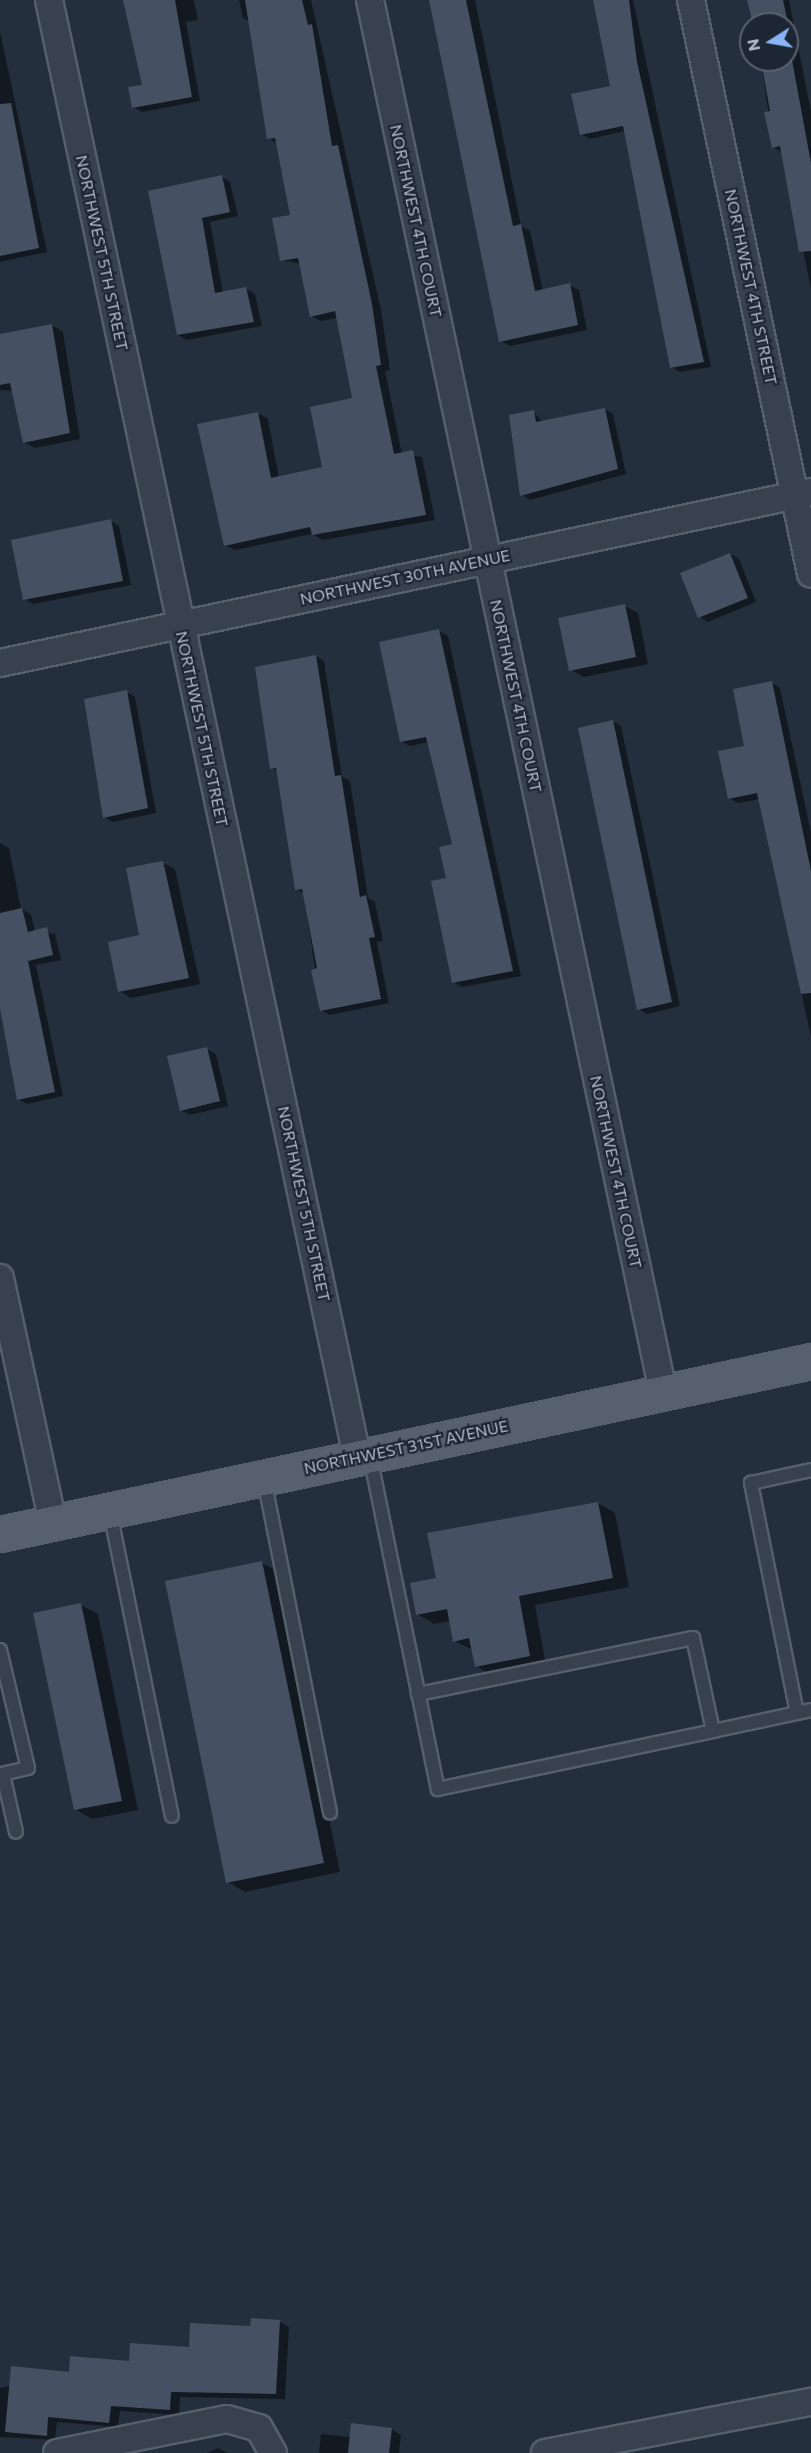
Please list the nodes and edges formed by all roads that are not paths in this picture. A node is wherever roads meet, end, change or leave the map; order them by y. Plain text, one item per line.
1 (49, 0) edge
2 (370, 0) edge
3 (691, 0) edge
4 (803, 494) edge
5 (487, 560) junction
6 (811, 574) edge
7 (180, 626) junction
8 (0, 663) edge
9 (0, 1278) edge
10 (3, 1309) edge
11 (811, 1361) edge
12 (663, 1392) junction
13 (364, 1456) junction
14 (811, 1470) edge
15 (264, 1478) junction
16 (110, 1510) junction
17 (53, 1523) junction
18 (0, 1534) edge
19 (0, 1650) edge
20 (418, 1694) junction
21 (811, 1710) edge
22 (797, 1713) junction
23 (713, 1731) junction
24 (330, 1813) dead end
25 (172, 1816) dead end
26 (16, 1832) dead end
27 (811, 2402) edge
28 (57, 2453) edge
29 (273, 2453) edge
30 (545, 2453) edge

1 - 7 street, NORTHWEST 5TH STREET
2 - 5 street, NORTHWEST 4TH COURT
3 - 4 street, NORTHWEST 4TH STREET
4 - 5 street, NORTHWEST 30TH AVENUE
4 - 6 street, NORTHWEST 4TH STREET
5 - 7 street, NORTHWEST 30TH AVENUE
5 - 12 street, NORTHWEST 4TH COURT
7 - 8 street, NORTHWEST 30TH AVENUE
7 - 13 street, NORTHWEST 5TH STREET
9 - 10 street
10 - 17 street
11 - 12 main road, NORTHWEST 31ST AVENUE
12 - 13 main road, NORTHWEST 31ST AVENUE
13 - 15 main road, NORTHWEST 31ST AVENUE
13 - 20 lane
14 - 22 lane
15 - 16 main road, NORTHWEST 31ST AVENUE
15 - 24 lane
16 - 17 main road, NORTHWEST 31ST AVENUE
16 - 25 lane
17 - 18 main road, NORTHWEST 31ST AVENUE
19 - 26 lane
20 - 23 lane
20 - 23 lane
21 - 22 lane
22 - 23 lane
27 - 30 street
28 - 29 street

